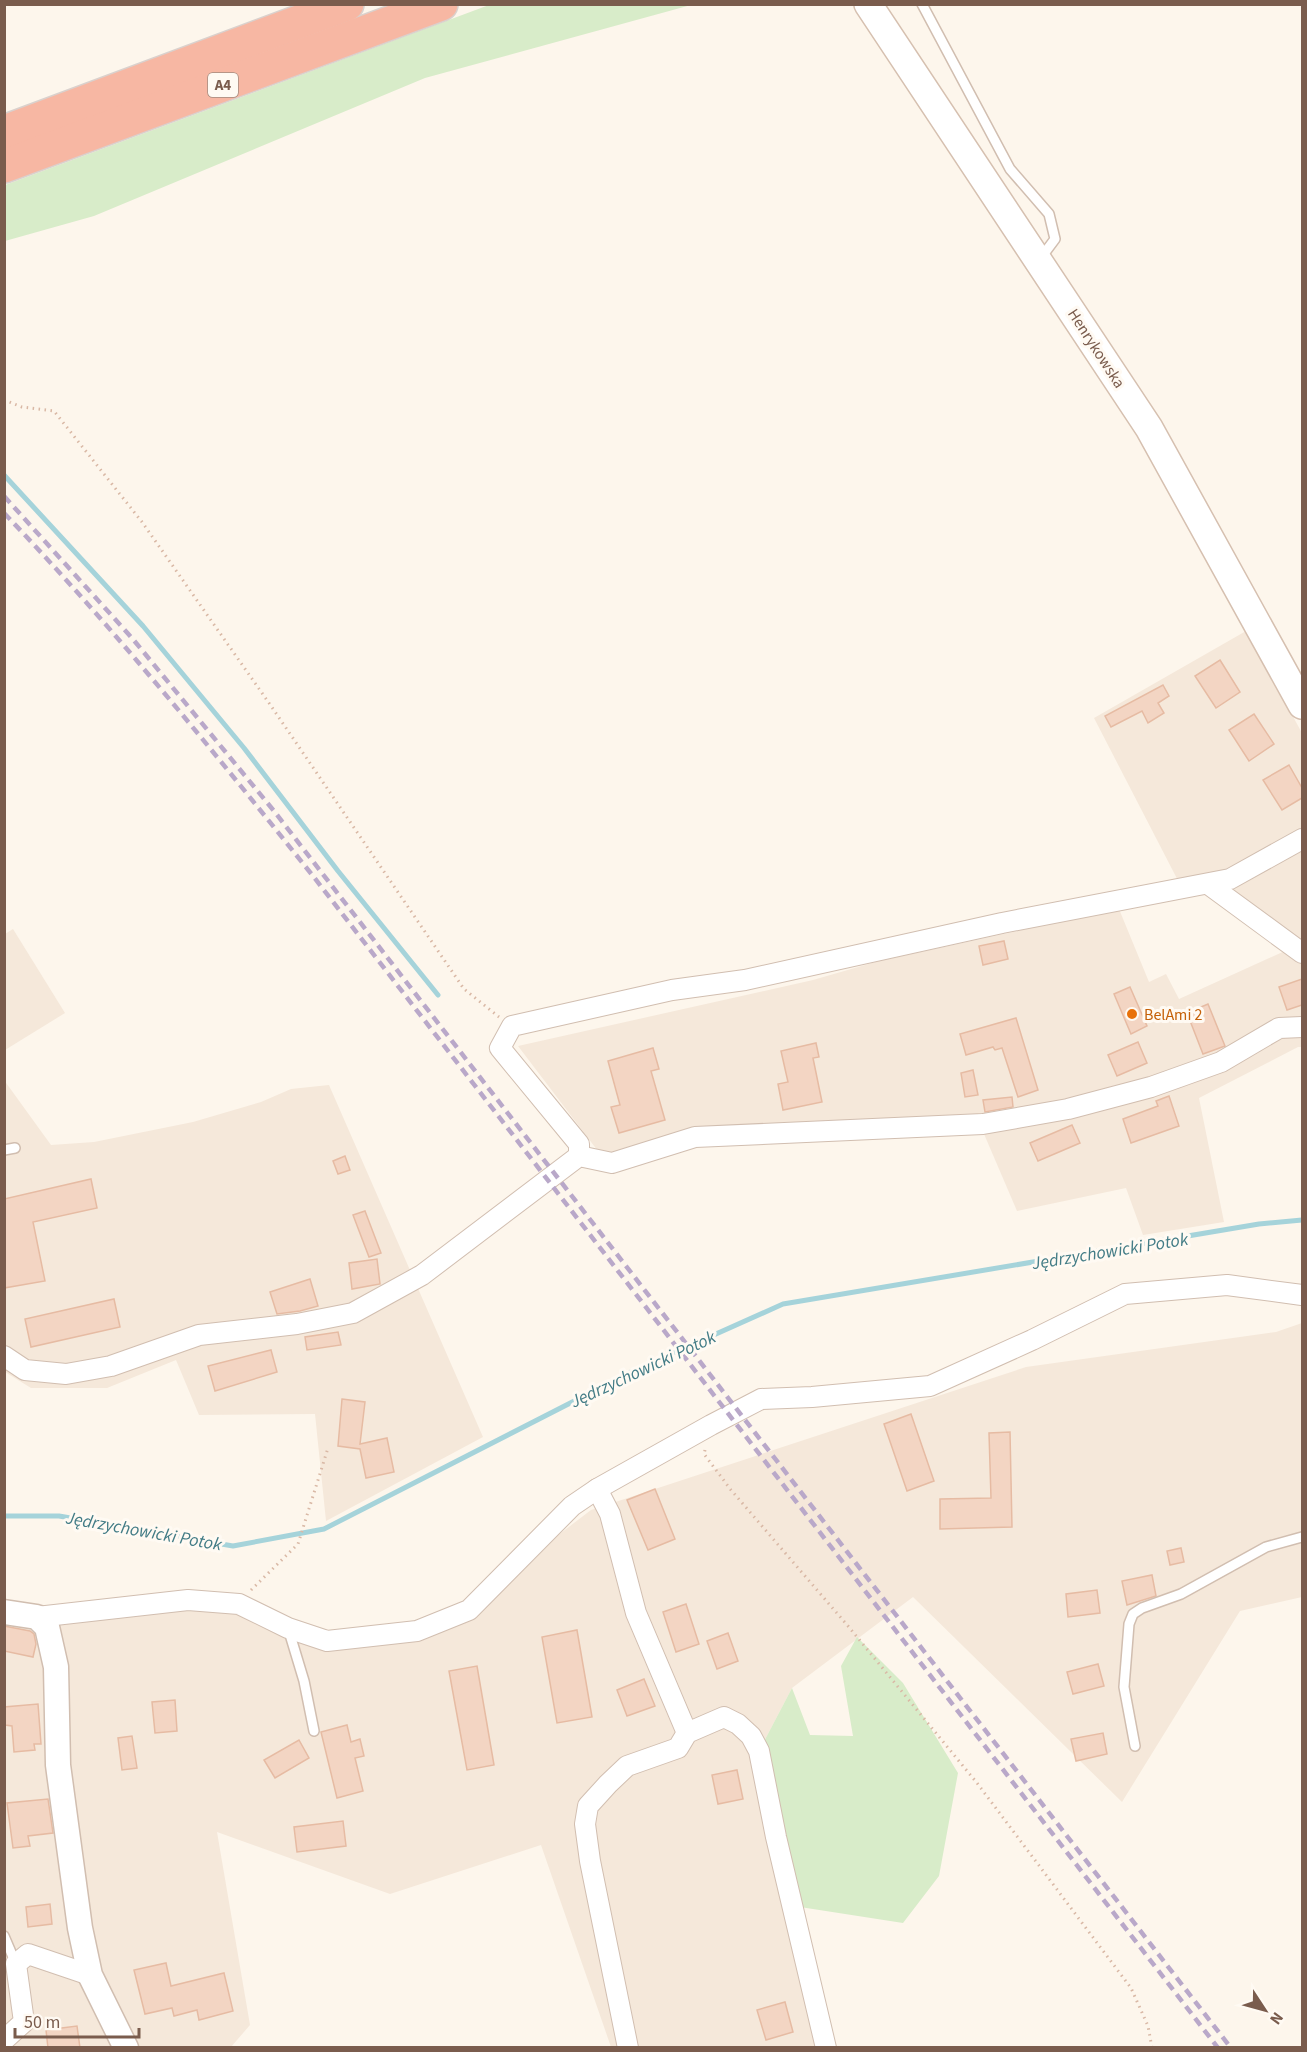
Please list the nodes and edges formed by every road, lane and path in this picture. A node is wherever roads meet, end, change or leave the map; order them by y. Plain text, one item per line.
1 (347, 4) edge
2 (441, 4) edge
3 (868, 4) edge
4 (922, 4) edge
5 (4, 132) edge
6 (4, 166) edge
7 (1039, 260) junction
8 (4, 400) edge
9 (1302, 705) edge
10 (1302, 839) edge
11 (1208, 884) junction
12 (1302, 952) edge
13 (512, 1026) junction
14 (1302, 1027) edge
15 (15, 1148) dead end
16 (4, 1150) edge
17 (579, 1156) junction
18 (1302, 1295) edge
19 (4, 1356) edge
20 (711, 1425) junction
21 (328, 1449) dead end
22 (597, 1489) junction
23 (1302, 1537) edge
24 (239, 1604) junction
25 (4, 1612) edge
26 (37, 1617) junction
27 (288, 1628) junction
28 (314, 1731) dead end
29 (687, 1733) junction
30 (1135, 1746) dead end
31 (4, 1936) edge
32 (16, 1964) junction
33 (90, 1975) junction
34 (4, 2040) edge
35 (126, 2048) edge
36 (628, 2048) edge
37 (826, 2048) edge
38 (1152, 2048) edge

1 - 5 highway, A4
2 - 6 highway, A4
3 - 7 main road, Henrykowska
4 - 7 lane
7 - 9 main road, Henrykowska
8 - 13 path
10 - 11 street
11 - 12 street
11 - 13 street
13 - 17 street
14 - 17 street
15 - 16 lane
17 - 19 street
18 - 20 street
20 - 22 street
20 - 38 path
21 - 24 path
22 - 27 street
22 - 29 street
23 - 30 lane
24 - 26 street
24 - 27 street
25 - 26 street
26 - 33 street
27 - 28 lane
29 - 36 street
29 - 37 street
31 - 32 lane
32 - 33 street
32 - 34 street
33 - 35 street

